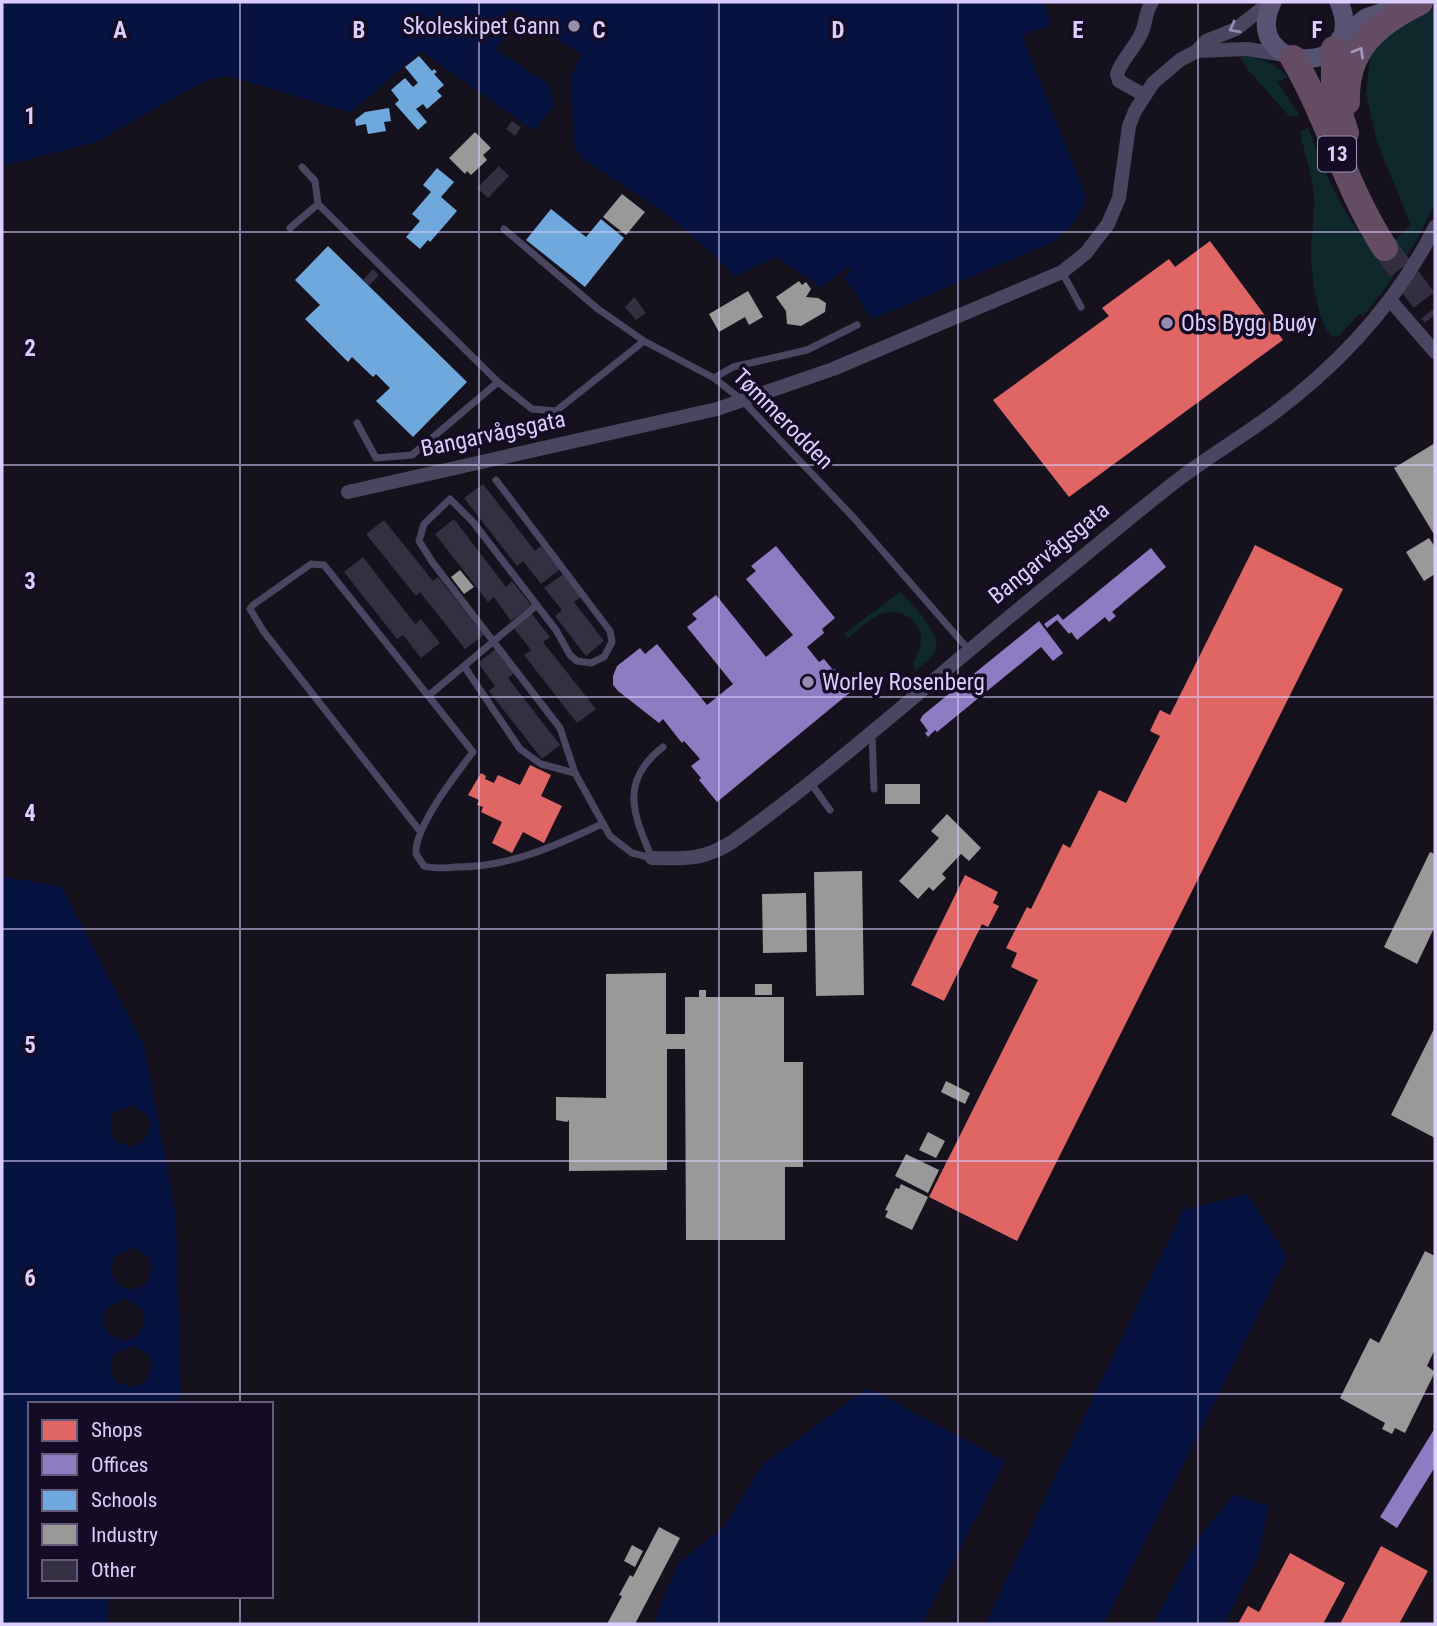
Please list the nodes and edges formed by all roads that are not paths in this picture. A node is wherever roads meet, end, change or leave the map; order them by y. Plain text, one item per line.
1 (1152, 2) edge
2 (1271, 2) edge
3 (1339, 2) edge
4 (1419, 2) edge
5 (1337, 44) junction
6 (1197, 51) junction
7 (1289, 57) junction
8 (1144, 96) junction
9 (1350, 142) junction
10 (302, 167) dead end
11 (318, 204) junction
12 (1435, 227) edge
13 (290, 228) dead end
14 (504, 229) dead end
15 (1062, 272) junction
16 (1390, 300) junction
17 (1081, 307) dead end
18 (857, 325) dead end
19 (644, 341) junction
20 (1435, 352) edge
21 (714, 378) junction
22 (498, 382) junction
23 (742, 400) junction
24 (358, 423) dead end
25 (496, 480) dead end
26 (348, 492) dead end
27 (537, 605) junction
28 (494, 640) junction
29 (968, 649) junction
30 (464, 666) junction
31 (428, 696) junction
32 (872, 732) junction
33 (663, 747) dead end
34 (575, 773) junction
35 (810, 782) junction
36 (874, 789) dead end
37 (830, 810) dead end
38 (602, 824) junction
39 (419, 831) junction
40 (652, 858) junction

1 - 8 street
2 -> 6 street, Bangarvågsgata
2 - 7 main road
3 - 5 main road
4 - 5 main road
9 -> 4 highway, 13
5 - 7 main road
5 - 9 highway, 13
6 - 7 street, Bangarvågsgata
6 - 8 street, Bangarvågsgata
7 - 9 highway, 13
8 - 15 street, Bangarvågsgata
10 - 11 lane
11 - 13 lane
11 - 22 lane
12 - 16 street, Bangarvågsgata
14 - 19 lane, Tømmerodden
15 - 17 lane
15 - 23 street, Bangarvågsgata
16 - 20 street
16 - 29 street, Bangarvågsgata
18 - 21 lane
19 - 21 lane, Tømmerodden
19 - 22 lane
21 - 23 lane, Tømmerodden
22 - 24 lane
23 - 26 street, Bangarvågsgata
23 - 29 lane, Tømmerodden
25 - 27 lane
27 - 28 lane
27 - 28 lane
28 - 30 lane
28 - 34 lane
29 - 32 street, Bangarvågsgata
30 - 31 lane
30 - 34 lane
31 - 39 lane
31 - 39 lane
32 - 35 street, Bangarvågsgata
32 - 36 lane
33 - 40 lane
34 - 38 lane
35 - 37 lane
35 - 40 street, Bangarvågsgata
38 - 39 lane
38 - 40 lane

